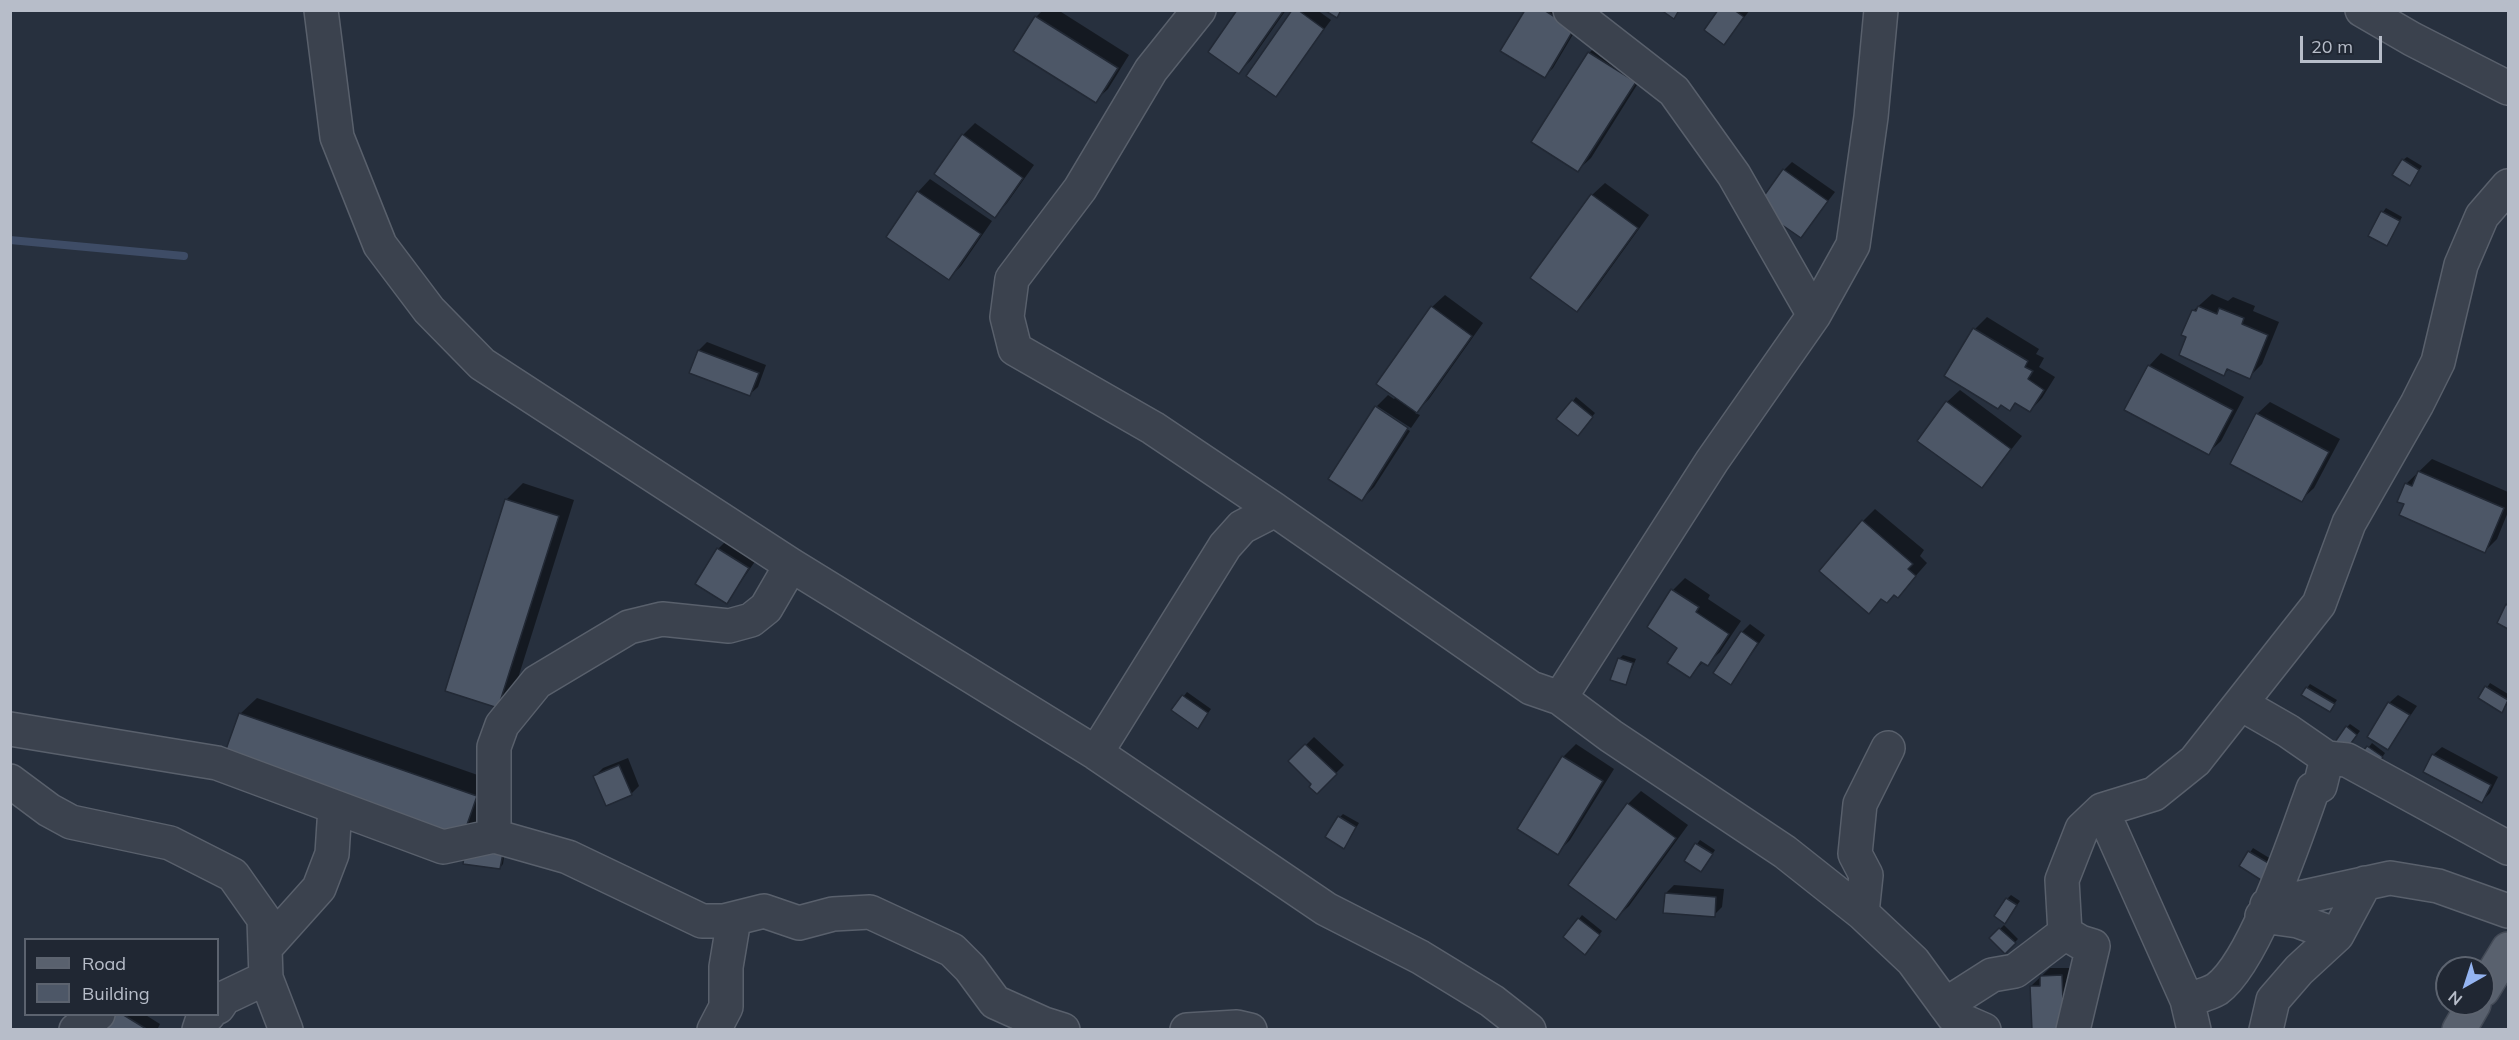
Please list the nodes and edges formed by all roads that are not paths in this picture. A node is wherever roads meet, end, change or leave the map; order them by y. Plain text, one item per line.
1 (321, 10) edge
2 (1199, 10) edge
3 (1570, 10) edge
4 (1881, 10) edge
5 (2362, 10) edge
6 (2508, 88) edge
7 (2508, 186) edge
8 (1814, 315) junction
9 (1275, 510) junction
10 (791, 565) junction
11 (1560, 698) junction
12 (2241, 704) junction
13 (10, 729) edge
14 (1888, 748) dead end
15 (1096, 753) junction
16 (2327, 758) junction
17 (10, 781) edge
18 (335, 807) junction
19 (2102, 810) junction
20 (494, 836) junction
21 (2508, 848) edge
22 (2365, 883) junction
23 (2264, 911) junction
24 (2508, 911) edge
25 (1862, 913) junction
26 (734, 919) junction
27 (2065, 933) junction
28 (2337, 935) junction
29 (267, 946) junction
30 (2508, 949) edge
31 (2495, 970) edge
32 (266, 978) junction
33 (219, 1005) edge
34 (1945, 1005) junction
35 (2190, 1015) edge
36 (95, 1016) edge
37 (207, 1016) edge
38 (2466, 1016) edge
39 (76, 1029) edge
40 (199, 1029) edge
41 (286, 1029) edge
42 (714, 1029) edge
43 (1063, 1029) edge
44 (1187, 1029) edge
45 (1250, 1029) edge
46 (1529, 1029) edge
47 (1984, 1029) edge
48 (2073, 1029) edge
49 (2266, 1029) edge
50 (2458, 1029) edge

1 - 10 street
2 - 9 street
3 - 8 street
4 - 8 street
5 - 6 street
7 - 12 street
8 - 11 street
9 - 11 street
9 - 15 street
10 - 15 street
10 - 20 street
11 - 25 street
12 - 16 street
12 - 19 street
13 - 18 street
14 - 25 street
15 - 46 street
16 - 21 street
16 - 23 street
17 - 29 street
18 - 20 street
18 - 29 street
19 - 27 street
19 - 35 street
20 - 26 street
22 - 23 street
22 - 24 street
22 - 28 street
23 - 28 street
23 - 35 street
25 - 34 street
26 - 42 street
26 - 43 street
27 - 34 street
27 - 48 street
28 - 49 street
29 - 32 street
30 - 31 main road
32 - 33 street
32 - 41 street
34 - 47 street
36 - 39 street
37 - 40 street
38 - 50 main road
44 - 45 street

